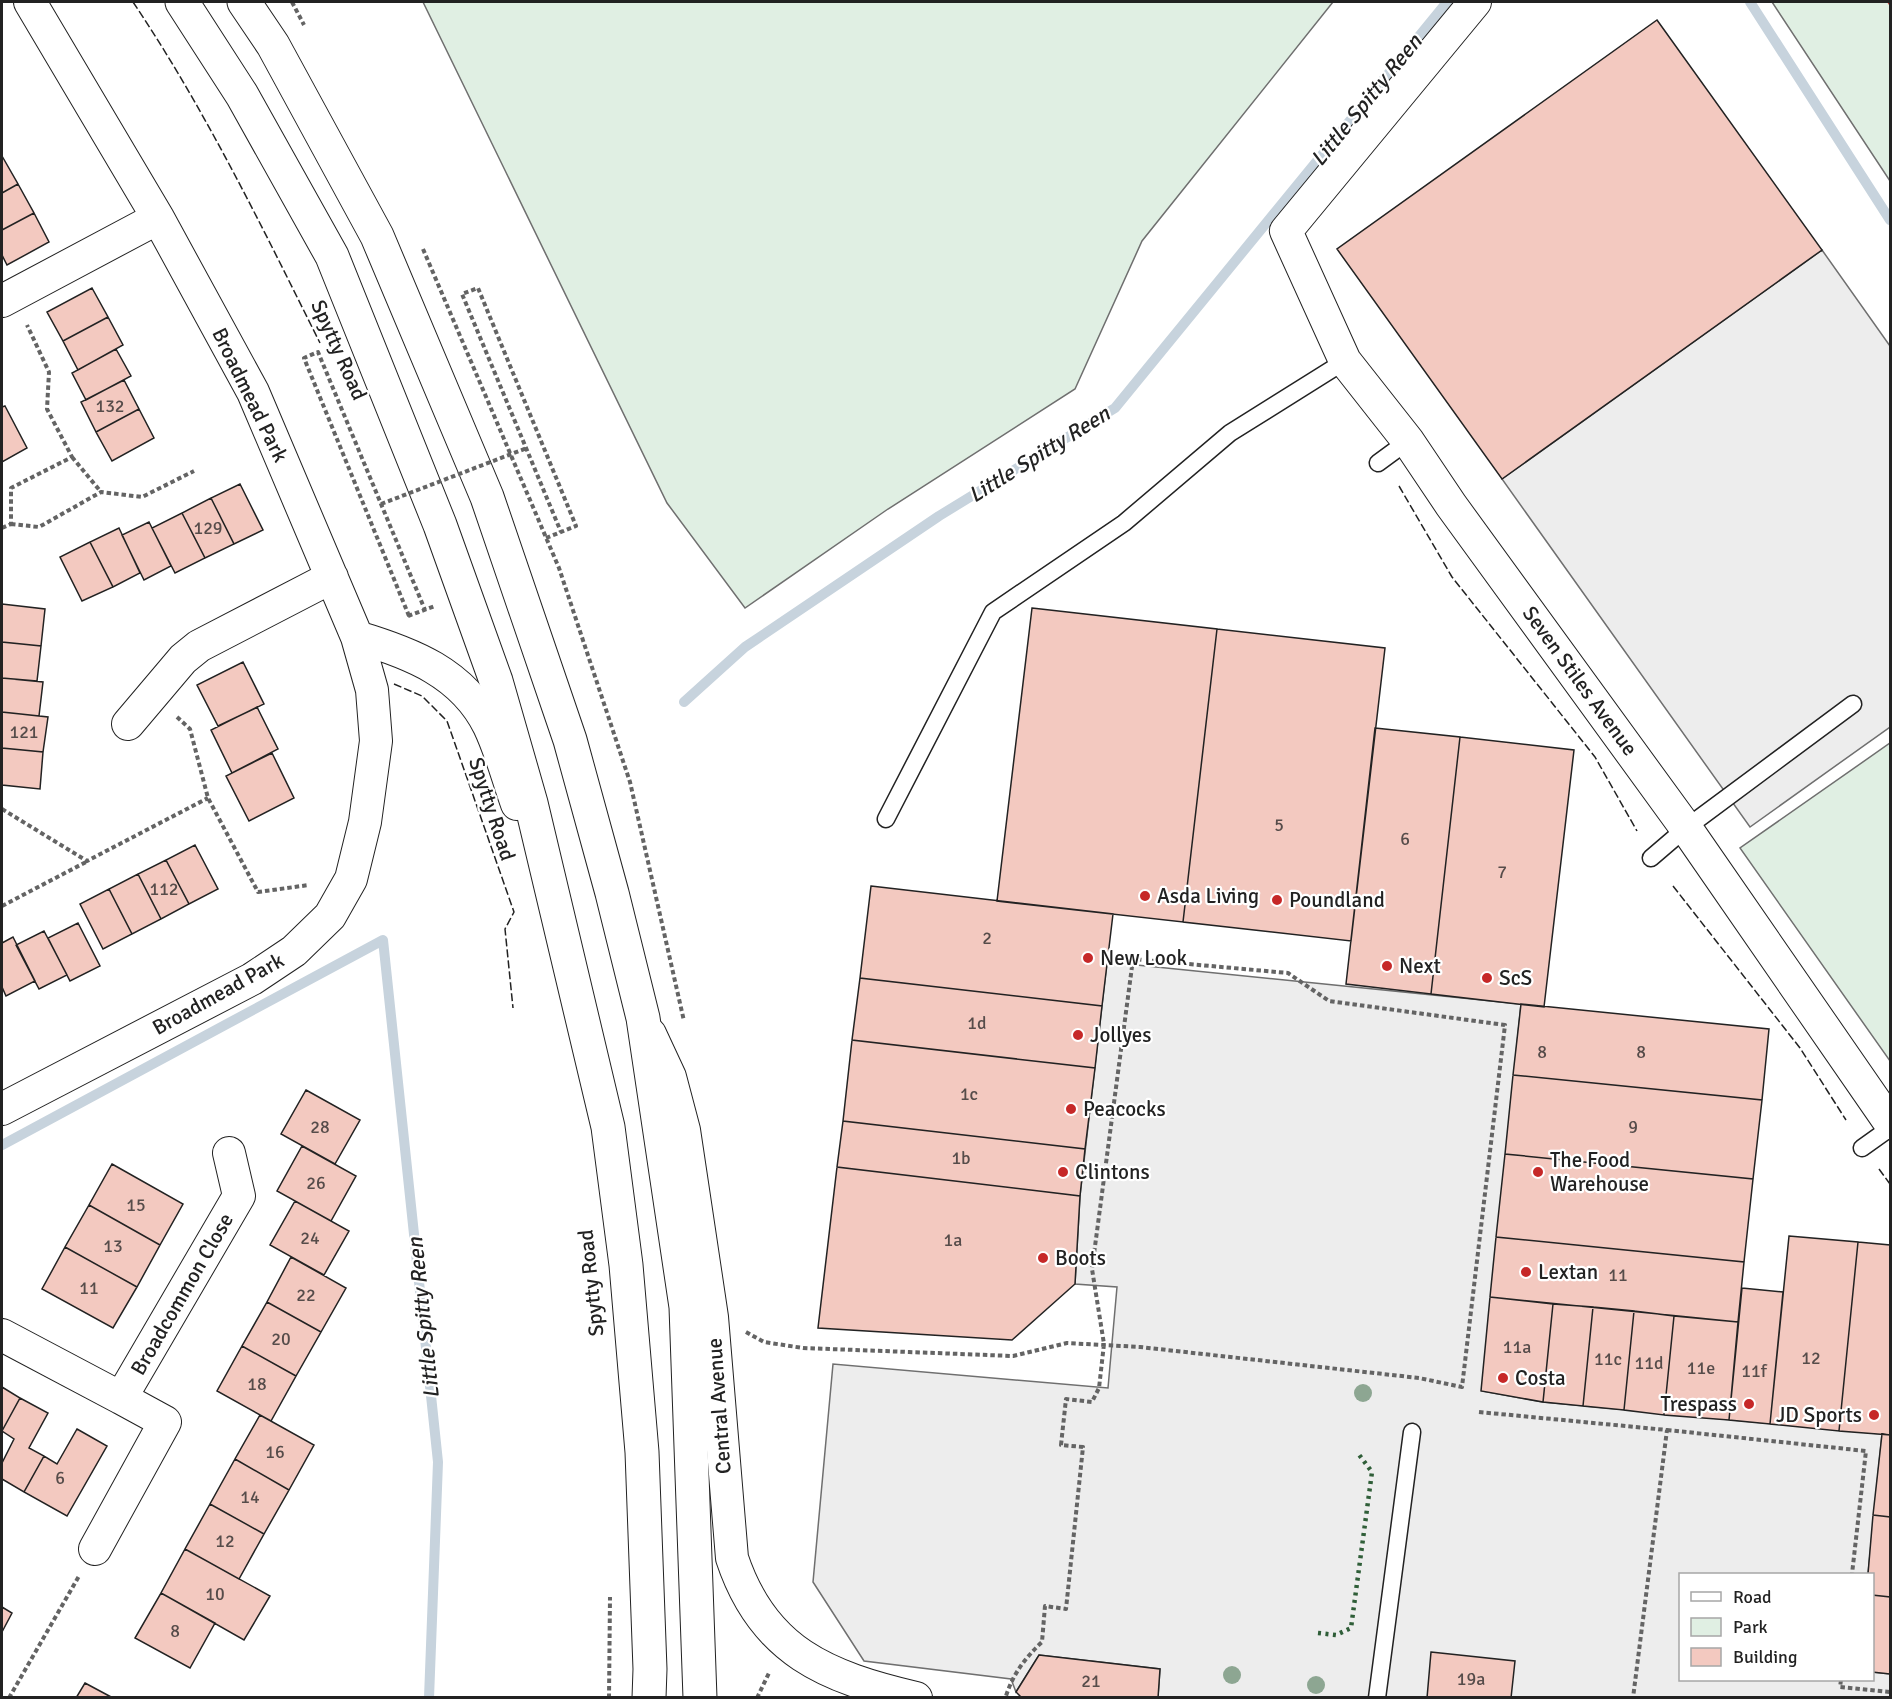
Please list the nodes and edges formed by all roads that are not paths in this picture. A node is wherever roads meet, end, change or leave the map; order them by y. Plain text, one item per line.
1 (30, 2) edge
2 (182, 2) edge
3 (244, 2) edge
4 (1475, 2) edge
5 (158, 218) junction
6 (7, 298) edge
7 (1345, 361) junction
8 (1408, 441) junction
9 (1378, 463) dead end
10 (332, 577) junction
11 (357, 637) junction
12 (1853, 704) dead end
13 (128, 724) dead end
14 (886, 819) dead end
15 (1686, 828) junction
16 (1651, 858) dead end
17 (567, 947) junction
18 (643, 1018) junction
19 (2, 1110) edge
20 (1890, 1123) edge
21 (1890, 1128) edge
22 (1863, 1148) dead end
23 (229, 1153) dead end
24 (2, 1335) edge
25 (121, 1398) junction
26 (1412, 1432) dead end
27 (94, 1549) road end
28 (649, 1698) edge
29 (700, 1698) edge
30 (916, 1698) edge
31 (1377, 1698) edge

1 - 5 street, Broadmead Park
2 - 17 main road, Spytty Road
3 - 18 main road
4 - 7 street, Seven Stiles Avenue
5 - 6 street
5 - 10 street, Broadmead Park
7 - 8 street, Seven Stiles Avenue
7 - 14 lane
8 - 9 lane
8 - 15 street, Seven Stiles Avenue
10 - 11 street, Broadmead Park
10 - 13 street
11 - 17 street
11 - 19 street, Broadmead Park
12 - 15 lane
15 - 16 lane
15 - 20 street, Seven Stiles Avenue
17 - 28 main road, Spytty Road
18 - 29 main road
18 - 30 street, Central Avenue
21 - 22 lane
23 - 25 street, Broadcommon Close
24 - 25 street, Broadcommon Close
25 - 27 street, Broadcommon Close
26 - 31 lane

